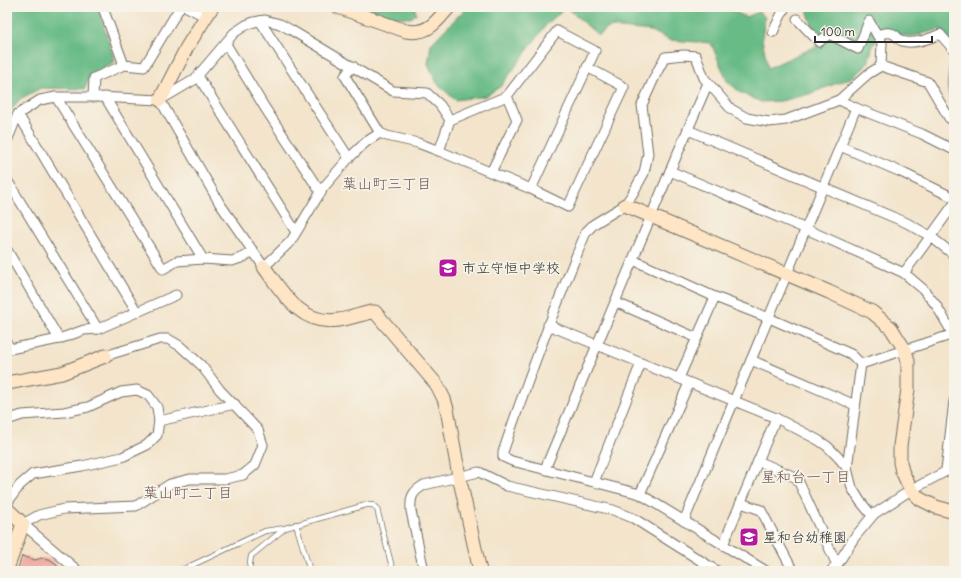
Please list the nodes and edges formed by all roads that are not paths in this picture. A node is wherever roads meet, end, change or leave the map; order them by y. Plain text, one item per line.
1 (105, 7) edge
2 (180, 7) edge
3 (187, 7) edge
4 (338, 7) edge
5 (449, 7) edge
6 (785, 7) edge
7 (209, 12) edge
8 (797, 19) dead end
9 (260, 21) junction
10 (773, 32) dead end
11 (877, 35) junction
12 (226, 44) junction
13 (953, 49) dead end
14 (124, 65) junction
15 (352, 66) junction
16 (881, 66) junction
17 (587, 67) junction
18 (198, 76) junction
19 (708, 83) junction
20 (507, 96) junction
21 (56, 97) junction
22 (93, 97) junction
23 (105, 97) junction
24 (160, 100) junction
25 (839, 100) junction
26 (856, 108) junction
27 (18, 114) junction
28 (450, 120) junction
29 (954, 121) edge
30 (688, 130) junction
31 (380, 133) junction
32 (7, 141) edge
33 (840, 146) junction
34 (439, 150) junction
35 (954, 150) edge
36 (348, 158) junction
37 (670, 171) junction
38 (491, 172) junction
39 (7, 180) edge
40 (823, 187) junction
41 (531, 189) junction
42 (321, 192) junction
43 (954, 198) edge
44 (954, 204) edge
45 (625, 206) junction
46 (652, 218) junction
47 (806, 229) junction
48 (296, 232) junction
49 (930, 236) junction
50 (7, 250) edge
51 (253, 251) junction
52 (954, 255) edge
53 (203, 259) junction
54 (633, 260) junction
55 (264, 267) junction
56 (904, 273) junction
57 (787, 274) junction
58 (176, 295) dead end
59 (715, 297) junction
60 (615, 302) junction
61 (138, 312) junction
62 (769, 318) junction
63 (548, 325) junction
64 (98, 329) junction
65 (954, 336) edge
66 (697, 338) junction
67 (60, 339) junction
68 (7, 342) edge
69 (597, 345) junction
70 (905, 350) junction
71 (105, 356) joint
72 (751, 360) junction
73 (641, 363) junction
74 (861, 364) junction
75 (679, 378) junction
76 (7, 383) edge
77 (689, 383) junction
78 (734, 401) junction
79 (954, 401) edge
80 (234, 404) junction
81 (855, 405) junction
82 (776, 418) junction
83 (7, 420) edge
84 (159, 421) junction
85 (758, 461) junction
86 (847, 468) junction
87 (950, 468) edge
88 (545, 469) junction
89 (459, 476) junction
90 (594, 482) junction
91 (911, 490) junction
92 (640, 494) junction
93 (7, 503) edge
94 (741, 503) junction
95 (7, 509) edge
96 (954, 512) edge
97 (874, 514) junction
98 (684, 521) junction
99 (23, 524) junction
100 (296, 524) junction
101 (285, 528) junction
102 (723, 546) junction
103 (834, 568) edge
104 (7, 569) edge
105 (78, 571) edge
106 (177, 571) edge
107 (248, 571) edge
108 (310, 571) edge
109 (393, 571) edge
110 (424, 571) edge
111 (480, 571) edge
112 (717, 571) edge
113 (766, 571) edge
114 (793, 571) edge

1 - 14 street
2 - 14 street
3 - 7 street
4 - 5 street
6 - 10 street
7 - 24 street
8 - 11 street
9 - 12 street
9 - 15 street
9 - 36 street
11 - 13 street
11 - 16 street
12 - 18 street
12 - 42 street
14 - 22 street
15 - 28 street
15 - 31 street
16 - 25 street
16 - 29 street
17 - 20 street
17 - 41 street
17 - 41 street
18 - 24 street
18 - 48 street
19 - 25 street
19 - 30 street
19 - 45 street
20 - 28 street
20 - 38 street
21 - 22 street
21 - 27 street
21 - 53 street
22 - 23 street
23 - 24 street
23 - 53 street
24 - 51 street
25 - 26 street
26 - 33 street
26 - 35 street
27 - 32 street
27 - 61 street
28 - 34 street
30 - 37 street
30 - 40 street
31 - 34 street
31 - 36 street
33 - 40 street
33 - 43 street
34 - 38 street
36 - 42 street
37 - 46 street
37 - 47 street
38 - 41 street
39 - 64 street
40 - 47 street
40 - 49 street
42 - 48 street
44 - 49 street
45 - 46 street
45 - 63 street
46 - 54 street
46 - 57 street
47 - 56 street
47 - 57 street
48 - 55 street
49 - 52 street
49 - 56 street
50 - 67 street
51 - 53 street
51 - 55 street
54 - 59 street
54 - 60 street
55 - 89 street
56 - 65 street
57 - 62 street
57 - 70 street
58 - 61 street
59 - 62 street
59 - 66 street
60 - 66 street
60 - 69 street
61 - 64 street
62 - 72 street
62 - 74 street
63 - 69 street
63 - 88 street
64 - 67 street
65 - 70 street
66 - 75 street
67 - 68 street
69 - 73 street
69 - 88 street
70 - 74 street
70 - 91 street
71 - 76 street
71 - 80 street
72 - 78 street
72 - 81 street
73 - 75 street
73 - 90 street
74 - 81 street
75 - 77 street
77 - 78 street
77 - 92 street
78 - 82 street
78 - 98 street
79 - 87 street
80 - 84 street
80 - 99 street
81 - 86 street
82 - 85 street
82 - 86 street
83 - 84 street
84 - 93 street
85 - 94 street
85 - 103 street
86 - 97 street
87 - 91 street
88 - 90 street
89 - 110 street
89 - 111 street
89 - 112 street
90 - 92 street
91 - 96 street
91 - 97 street
92 - 98 street
94 - 102 street
94 - 114 street
95 - 99 street
97 - 103 street
98 - 102 street
99 - 104 street
99 - 105 street
100 - 101 lane
100 - 108 lane
100 - 109 lane
101 - 106 lane
101 - 107 lane
102 - 113 street

